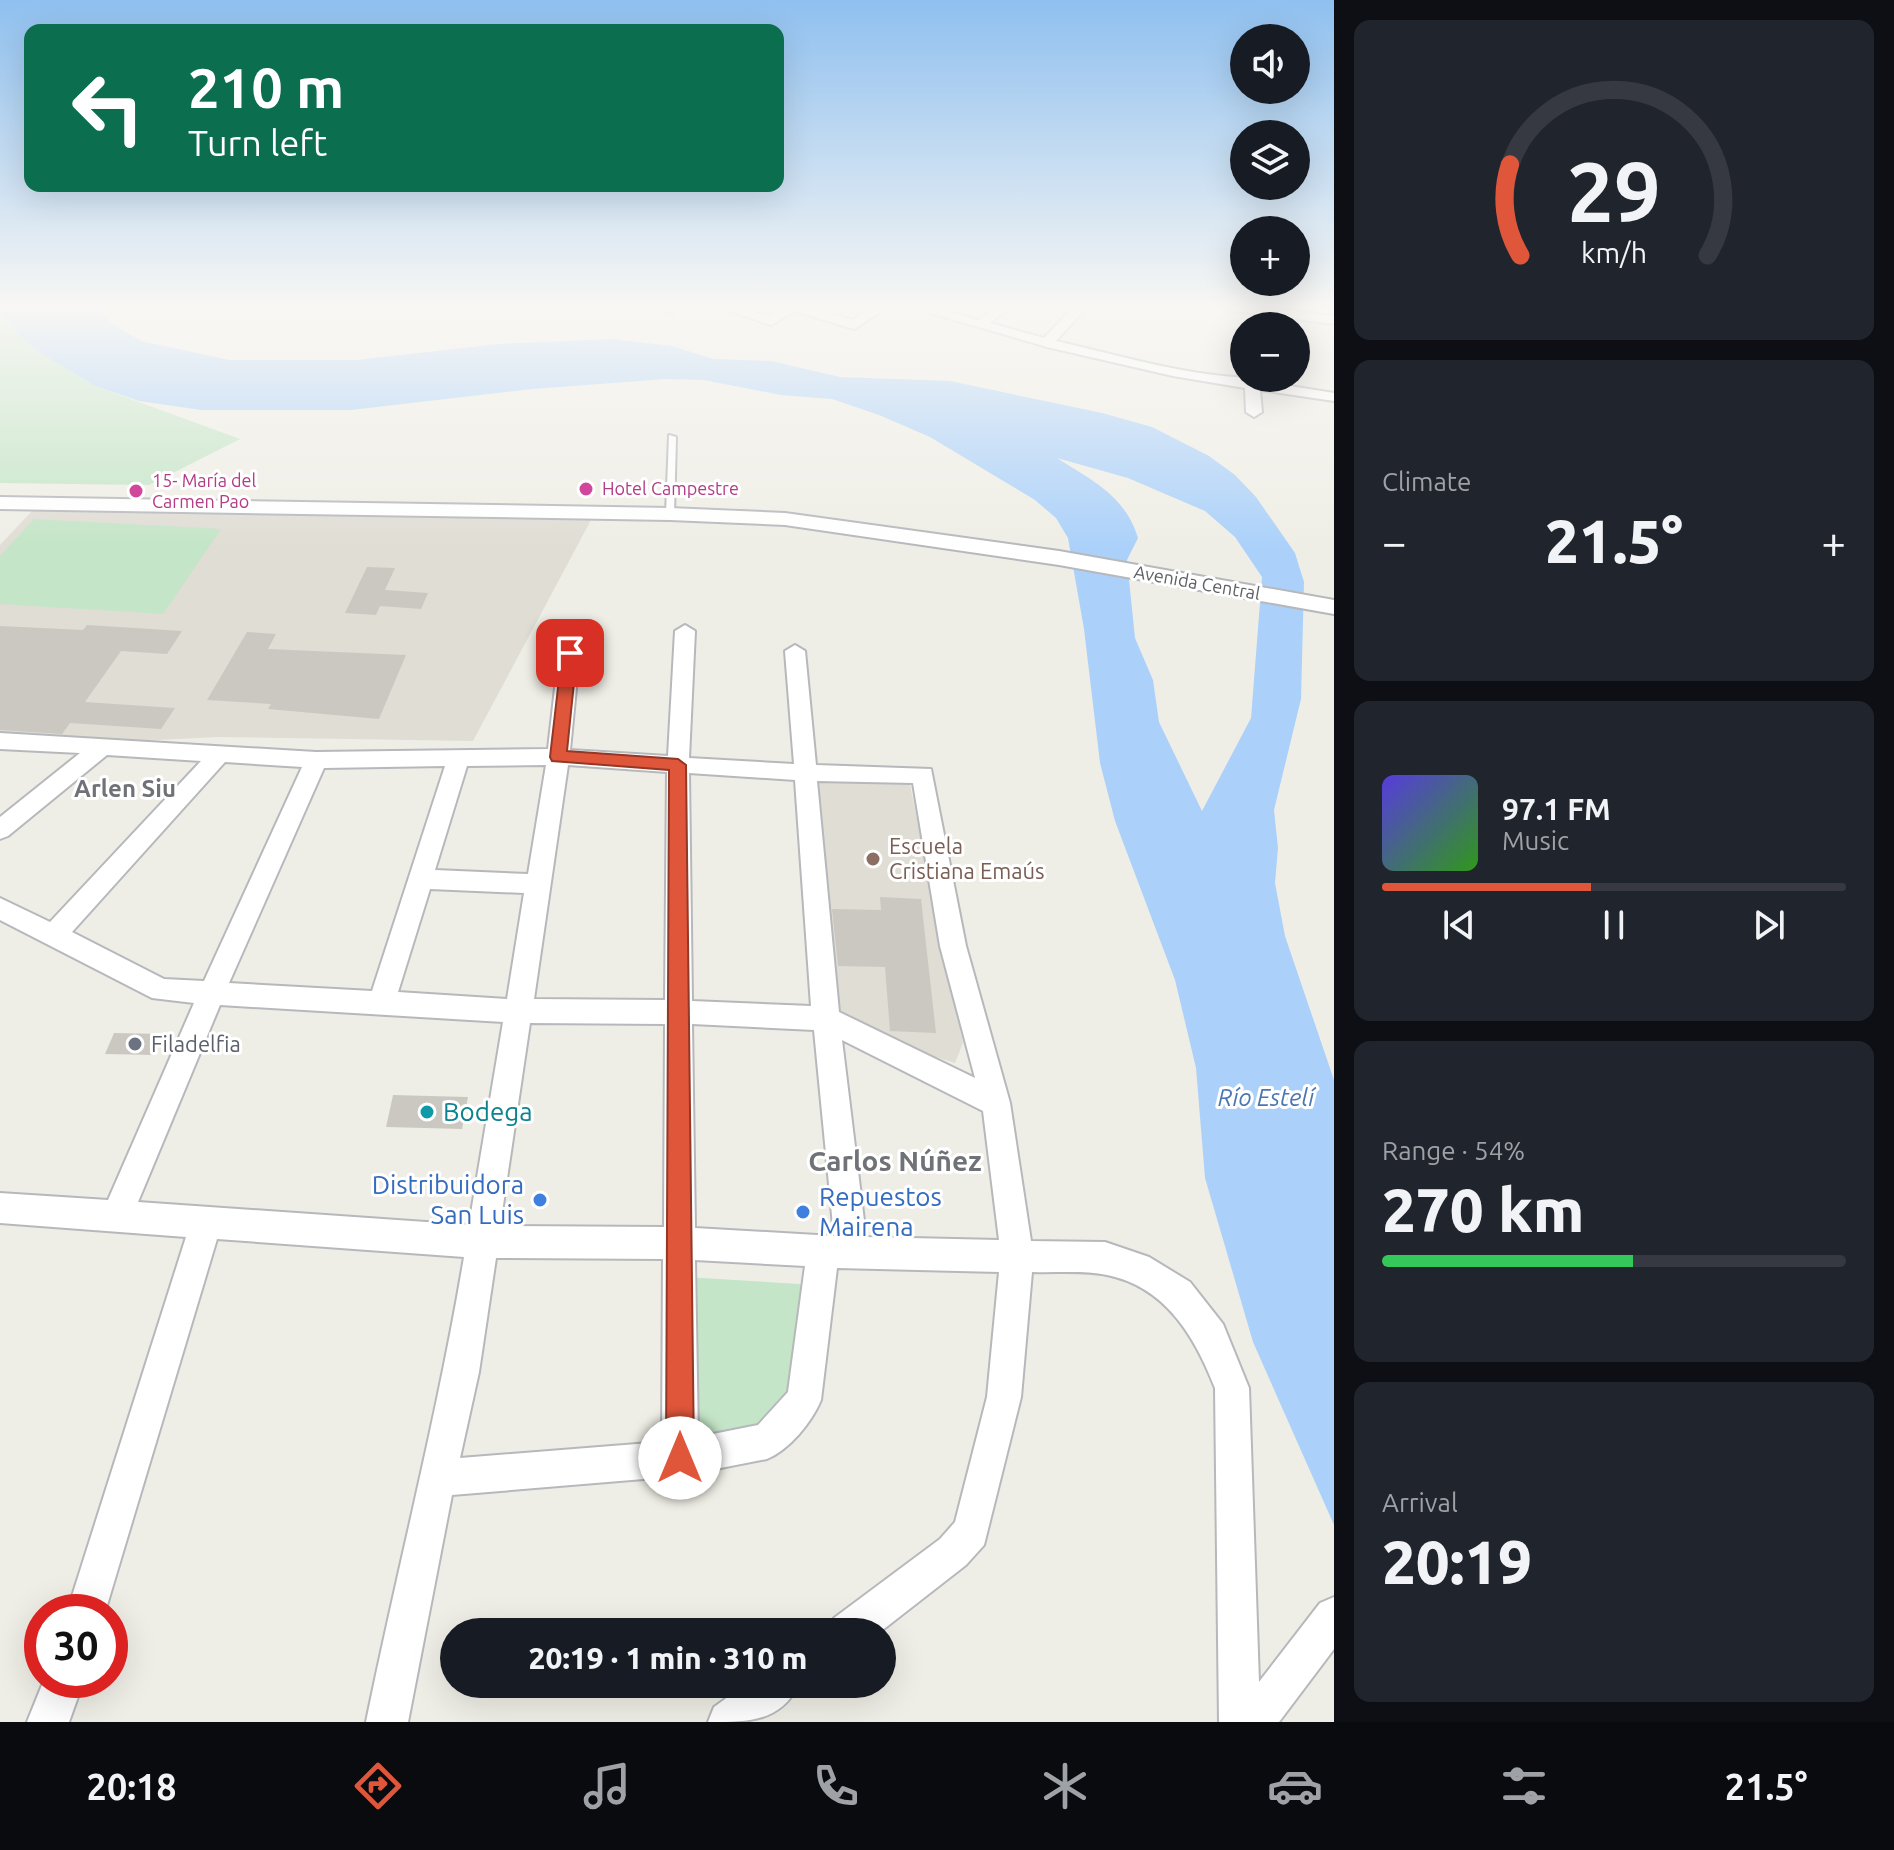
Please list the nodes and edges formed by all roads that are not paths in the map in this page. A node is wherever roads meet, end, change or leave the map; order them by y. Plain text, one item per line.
1 (1253, 392) edge
2 (1307, 392) edge
3 (1334, 397) edge
4 (1254, 412) dead end
5 (672, 437) dead end
6 (0, 503) edge
7 (670, 514) junction
8 (1334, 607) edge
9 (572, 627) dead end
10 (685, 631) dead end
11 (795, 651) dead end
12 (0, 741) edge
13 (103, 747) junction
14 (218, 756) junction
15 (459, 756) junction
16 (558, 757) junction
17 (316, 760) junction
18 (678, 765) junction
19 (804, 773) junction
20 (0, 830) edge
21 (421, 879) junction
22 (539, 884) junction
23 (0, 908) edge
24 (52, 937) junction
25 (212, 992) junction
26 (382, 1002) junction
27 (517, 1011) junction
28 (681, 1012) junction
29 (826, 1019) junction
30 (996, 1103) junction
31 (0, 1208) edge
32 (117, 1215) junction
33 (207, 1221) junction
34 (481, 1242) junction
35 (679, 1243) junction
36 (838, 1252) junction
37 (1017, 1256) junction
38 (680, 1458) junction
39 (437, 1478) junction
40 (92, 1594) edge
41 (1334, 1617) edge
42 (866, 1618) edge
43 (57, 1698) edge
44 (761, 1698) edge
45 (48, 1722) edge
46 (387, 1722) edge
47 (729, 1722) edge
48 (1240, 1722) edge
49 (1254, 1722) edge

1 - 4 street
2 - 3 street
5 - 7 lane
6 - 7 street, Avenida Central
7 - 8 street, Avenida Central
9 - 16 street
10 - 18 street
11 - 19 street
12 - 13 street
13 - 14 street
13 - 20 street
14 - 17 street
14 - 24 street
15 - 16 street
15 - 17 street
15 - 21 street
16 - 18 street
16 - 22 street
17 - 25 street
18 - 19 street
18 - 28 street
19 - 29 street
19 - 30 street
21 - 22 street
21 - 26 street
22 - 27 street
23 - 24 street
24 - 25 street
25 - 26 street
25 - 32 street
26 - 27 street
27 - 28 street
27 - 34 street
28 - 29 street
28 - 35 street
29 - 30 street
29 - 36 street
30 - 37 street
31 - 32 street
32 - 33 street
33 - 34 street
33 - 40 street
34 - 35 street
34 - 39 street
35 - 36 street
35 - 38 street
36 - 37 street
36 - 38 street
37 - 42 street
37 - 48 street
38 - 39 street
39 - 46 street
41 - 49 street
43 - 45 street
44 - 47 street

